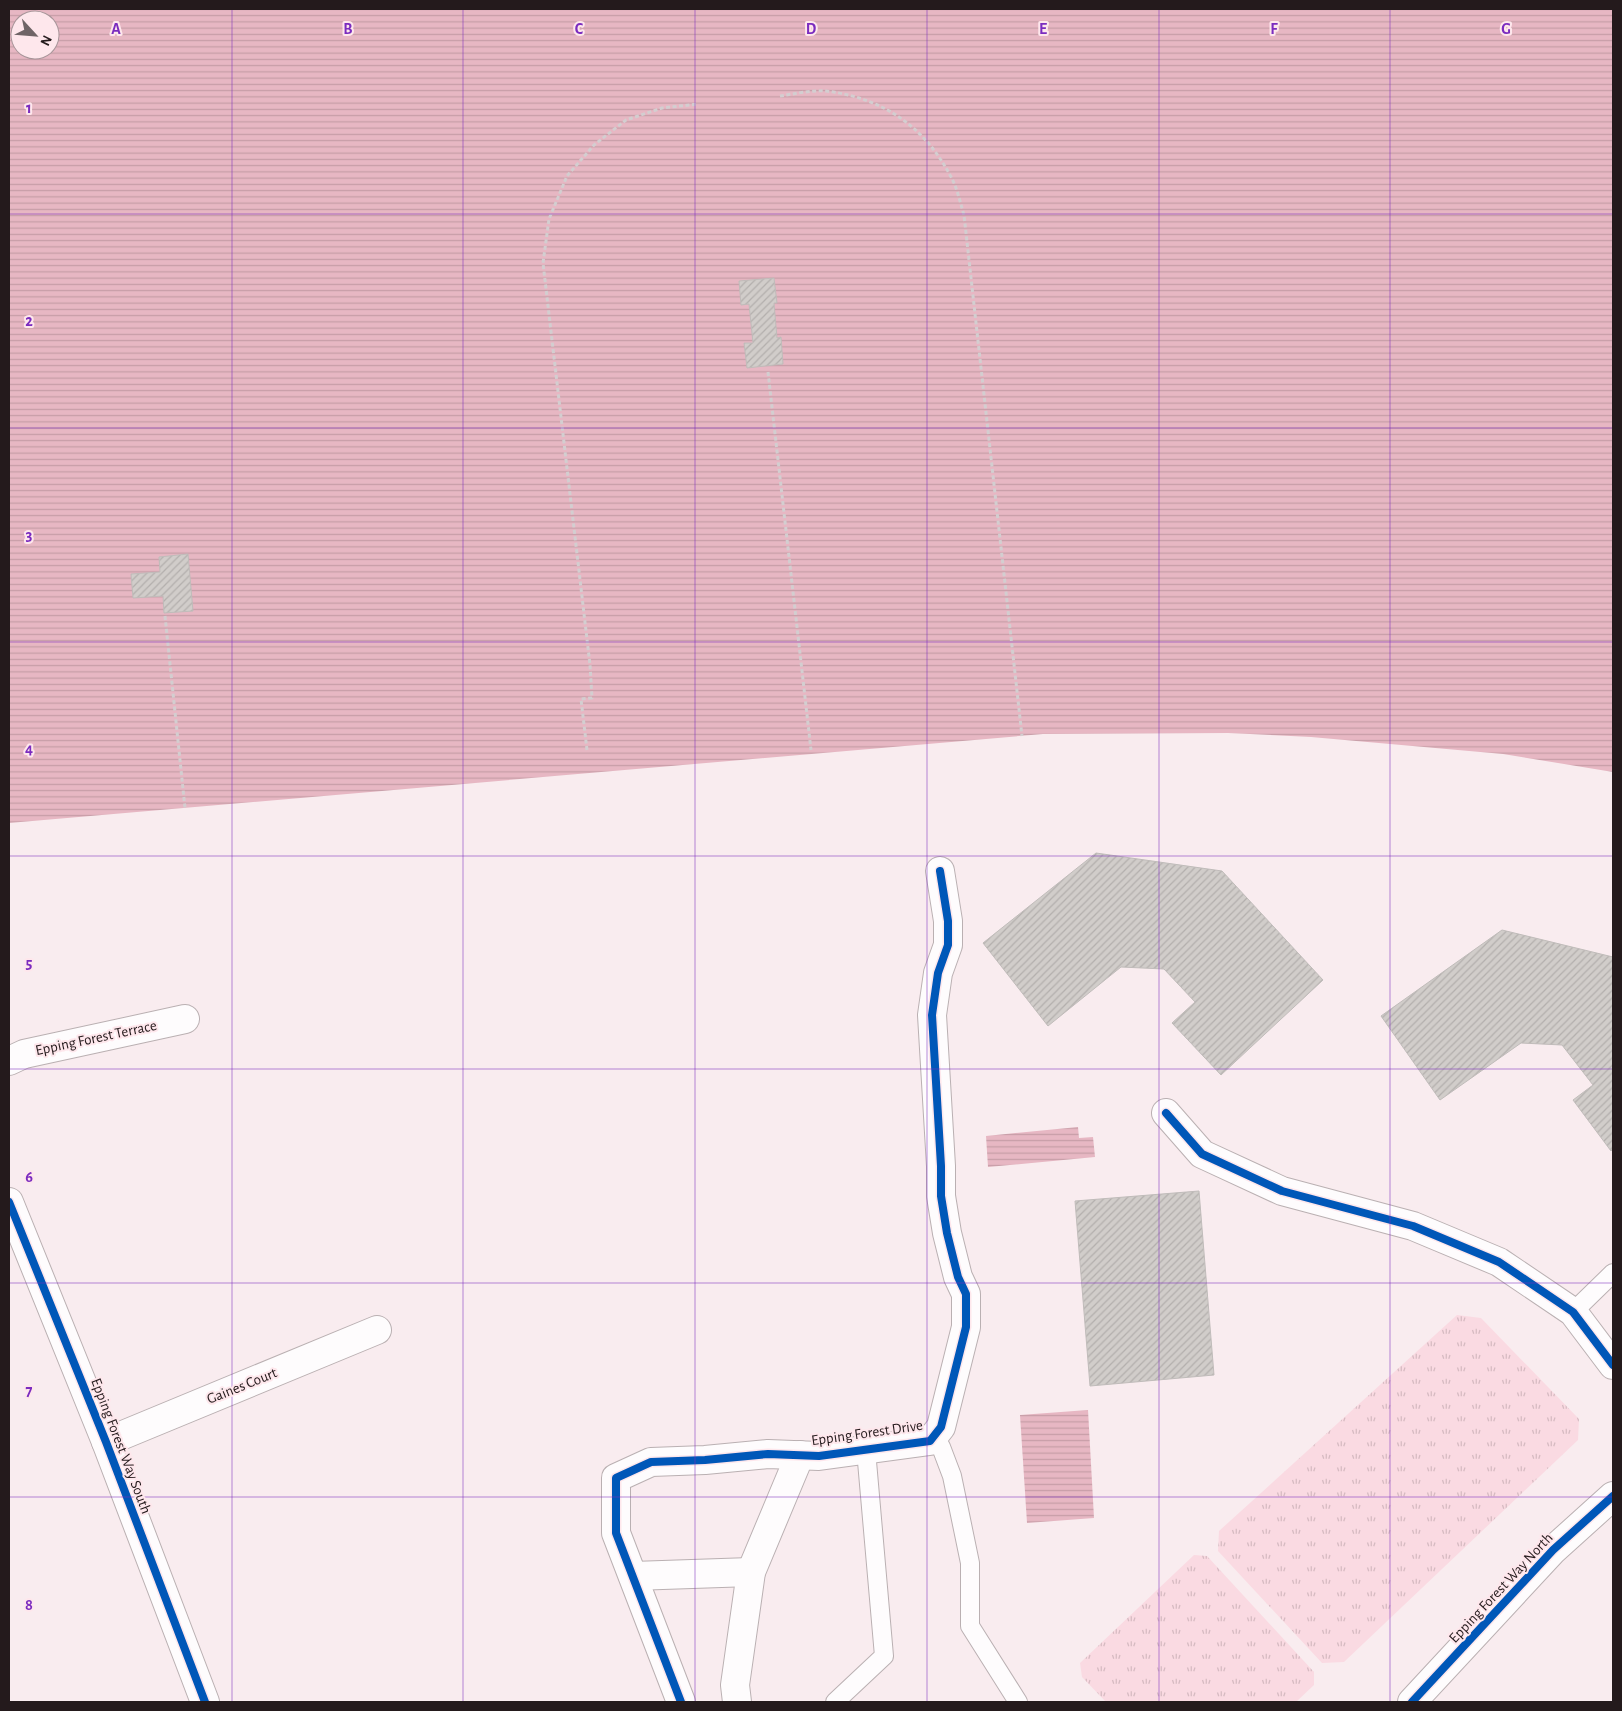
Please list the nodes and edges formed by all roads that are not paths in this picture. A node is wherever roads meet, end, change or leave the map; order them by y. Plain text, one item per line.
1 (940, 871) dead end
2 (185, 1019) dead end
3 (9, 1061) edge
4 (1166, 1113) dead end
5 (9, 1202) edge
6 (1613, 1273) edge
7 (1573, 1312) junction
8 (377, 1330) dead end
9 (1613, 1365) edge
10 (934, 1435) junction
11 (106, 1442) junction
12 (866, 1450) junction
13 (800, 1456) junction
14 (1613, 1496) edge
15 (751, 1572) junction
16 (633, 1576) junction
17 (205, 1702) edge
18 (681, 1702) edge
19 (737, 1702) edge
20 (835, 1702) edge
21 (1018, 1702) edge
22 (1412, 1702) edge

1 - 10 street, Epping Forest Drive
2 - 3 street, Epping Forest Terrace
4 - 7 street
5 - 11 street, Epping Forest Way South
6 - 7 lane
7 - 9 street
8 - 11 street, Gaines Court
10 - 12 street, Epping Forest Drive
10 - 21 lane
11 - 17 street, Epping Forest Way South
12 - 13 street, Epping Forest Drive
12 - 20 lane
13 - 15 street, Epping Forest Drive
13 - 16 street, Epping Forest Drive
14 - 22 street, Epping Forest Way North
15 - 16 street
15 - 19 street, Epping Forest Drive
16 - 18 street, Epping Forest Drive

